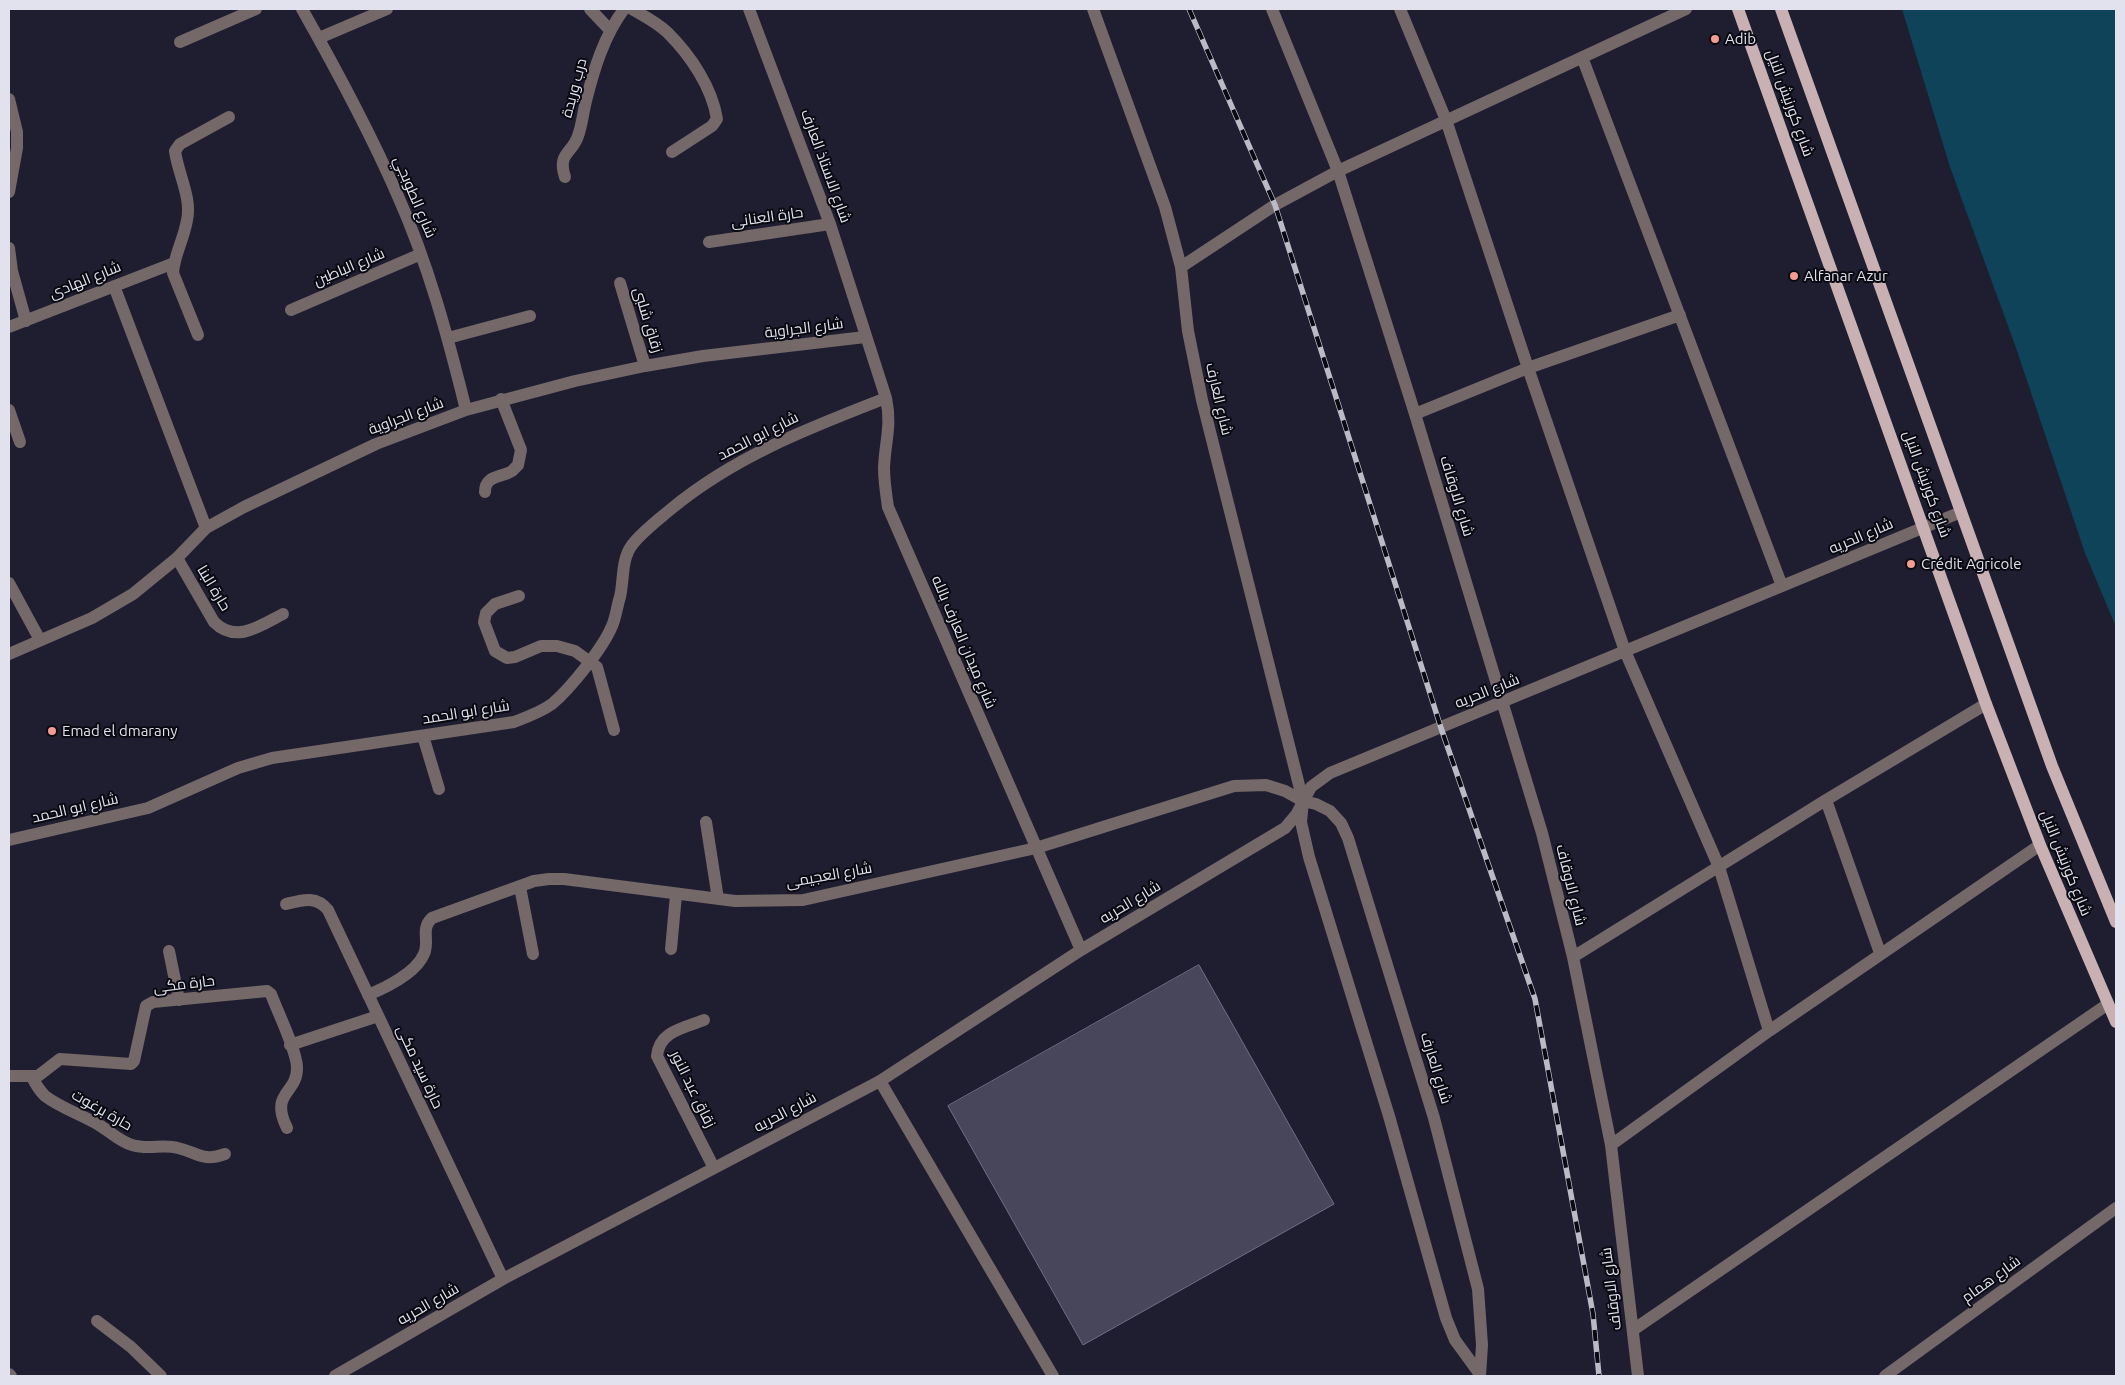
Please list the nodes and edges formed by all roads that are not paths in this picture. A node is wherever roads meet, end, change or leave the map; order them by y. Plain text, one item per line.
1 (256, 9) edge
2 (302, 9) edge
3 (387, 9) edge
4 (590, 9) edge
5 (624, 9) edge
6 (632, 9) edge
7 (749, 9) edge
8 (1093, 9) edge
9 (1272, 9) edge
10 (1400, 9) edge
11 (1686, 9) edge
12 (1738, 9) edge
13 (1781, 9) edge
14 (610, 29) junction
15 (318, 38) junction
16 (180, 42) dead end
17 (1582, 57) junction
18 (9, 99) edge
19 (229, 117) dead end
20 (1446, 120) junction
21 (672, 152) dead end
22 (1338, 171) junction
23 (565, 177) dead end
24 (9, 192) edge
25 (830, 224) junction
26 (709, 242) dead end
27 (9, 248) edge
28 (420, 254) junction
29 (174, 262) junction
30 (1181, 267) junction
31 (620, 283) dead end
32 (114, 286) junction
33 (291, 310) dead end
34 (1680, 315) junction
35 (530, 316) dead end
36 (26, 321) junction
37 (9, 327) edge
38 (198, 335) dead end
39 (865, 337) junction
40 (448, 338) junction
41 (645, 366) junction
42 (1528, 368) junction
43 (886, 398) junction
44 (501, 400) junction
45 (9, 410) edge
46 (466, 410) junction
47 (1415, 414) junction
48 (20, 442) dead end
49 (485, 492) dead end
50 (1961, 512) junction
51 (1925, 527) junction
52 (206, 528) junction
53 (177, 558) junction
54 (9, 583) edge
55 (1782, 586) junction
56 (519, 596) dead end
57 (283, 614) dead end
58 (40, 640) junction
59 (1626, 651) junction
60 (9, 654) edge
61 (590, 661) junction
62 (1503, 702) junction
63 (1986, 704) junction
64 (614, 730) dead end
65 (423, 736) junction
66 (439, 790) dead end
67 (1826, 800) junction
68 (1303, 801) junction
69 (706, 822) dead end
70 (9, 840) edge
71 (2040, 845) junction
72 (1036, 848) junction
73 (1719, 867) junction
74 (520, 887) junction
75 (676, 895) junction
76 (718, 899) junction
77 (286, 904) dead end
78 (2116, 922) edge
79 (671, 948) dead end
80 (1081, 950) junction
81 (169, 951) dead end
82 (1880, 953) junction
83 (533, 954) dead end
84 (1573, 957) junction
85 (368, 995) junction
86 (179, 1000) junction
87 (2108, 1004) junction
88 (378, 1016) junction
89 (704, 1020) dead end
90 (2116, 1022) edge
91 (1768, 1031) junction
92 (290, 1045) junction
93 (9, 1076) edge
94 (32, 1077) junction
95 (880, 1081) junction
96 (286, 1128) dead end
97 (1611, 1144) junction
98 (225, 1154) dead end
99 (714, 1168) junction
100 (2116, 1208) edge
101 (503, 1279) junction
102 (97, 1321) dead end
103 (1633, 1330) junction
104 (1480, 1374) edge
105 (161, 1376) edge
106 (335, 1376) edge
107 (1053, 1376) edge
108 (1638, 1376) edge
109 (1885, 1376) edge

1 - 16 street
2 - 15 street, شارع الطوبجي
3 - 15 street
4 - 14 street
5 - 14 street, درب وريدة
6 - 21 street
7 - 25 street, شارع الاستاذ العارف
8 - 30 street, شارع العارف
9 - 22 street, شارع الاوقاف
10 - 20 street
11 - 17 street
12 - 51 main road, شارع كورنيش النيل
13 - 50 main road, شارع كورنيش النيل
14 - 23 street, درب وريدة
15 - 28 street, شارع الطوبجي
17 - 20 street
17 - 34 street
18 - 24 street
19 - 29 street
20 - 22 street
20 - 42 street
22 - 30 street
22 - 47 street, شارع الاوقاف
25 - 26 street, حارة العنانى
25 - 39 street, شارع الاستاذ العارف
27 - 36 street
28 - 33 street, شارع الباطين
28 - 40 street, شارع الطوبجي
29 - 32 street, شارع الهادى
29 - 38 street
30 - 68 street, شارع العارف
31 - 41 street, زقاق شلبى
32 - 36 street, شارع الهادى
32 - 52 street
34 - 42 street
34 - 55 street
35 - 40 street
36 - 37 street, شارع الهادى
39 - 41 street, شارع الجراوية
39 - 43 street, شارع ميدان العارف بالله
40 - 46 street, شارع الطوبجي
41 - 44 street, شارع الجراوية
42 - 47 street
42 - 59 street
43 - 61 street, شارع ابو الحمد
43 - 72 street, شارع ميدان العارف بالله
44 - 46 street, شارع الجراوية
44 - 49 street
45 - 48 street
46 - 52 street, شارع الجراوية
47 - 62 street, شارع الاوقاف
50 - 51 street, شارع الحريه
50 - 78 main road, شارع كورنيش النيل
51 - 55 street, شارع الحريه
51 - 63 main road, شارع كورنيش النيل
52 - 53 street, شارع الجراوية
53 - 57 street, حارة البنا
53 - 58 street, شارع الجراوية
54 - 58 street
55 - 59 street, شارع الحريه
56 - 61 street
58 - 60 street, شارع الجراوية
59 - 62 street, شارع الحريه
59 - 73 street
61 - 64 street
61 - 65 street, شارع ابو الحمد
62 - 68 street, شارع الحريه
62 - 84 street, شارع الاوقاف
63 - 67 street
63 - 71 main road, شارع كورنيش النيل
65 - 66 street
65 - 70 street, شارع ابو الحمد
67 - 73 street
67 - 82 street
68 - 72 street, شارع العجيمى
68 - 80 street, شارع الحريه
68 - 104 street, شارع العارف
68 - 104 street, شارع العارف
69 - 76 street
71 - 82 street
71 - 87 main road, شارع كورنيش النيل
72 - 76 street, شارع العجيمى
72 - 80 street, شارع ميدان العارف بالله
73 - 84 street
73 - 91 street
74 - 75 street, شارع العجيمى
74 - 83 street
74 - 85 street, شارع العجيمى
75 - 76 street, شارع العجيمى
75 - 79 street
77 - 85 street, حارة سيد مكى
80 - 95 street, شارع الحريه
81 - 86 street
82 - 91 street
84 - 97 street, شارع الاوقاف
85 - 88 street, حارة سيد مكى
86 - 92 street, حارة مكى
86 - 94 street, حارة مكى
87 - 90 main road, شارع كورنيش النيل
87 - 103 street
88 - 92 street
88 - 101 street, حارة سيد مكى
89 - 99 street, زقاق عبد النور
91 - 97 street
92 - 96 street, حارة مكى
93 - 94 street
94 - 98 street, حارة برغوت
95 - 99 street, شارع الحريه
95 - 107 street
97 - 103 street, شارع الاوقاف
99 - 101 street, شارع الحريه
100 - 109 street, شارع همام
101 - 106 street, شارع الحريه
102 - 105 street
103 - 108 street, شارع الاوقاف

